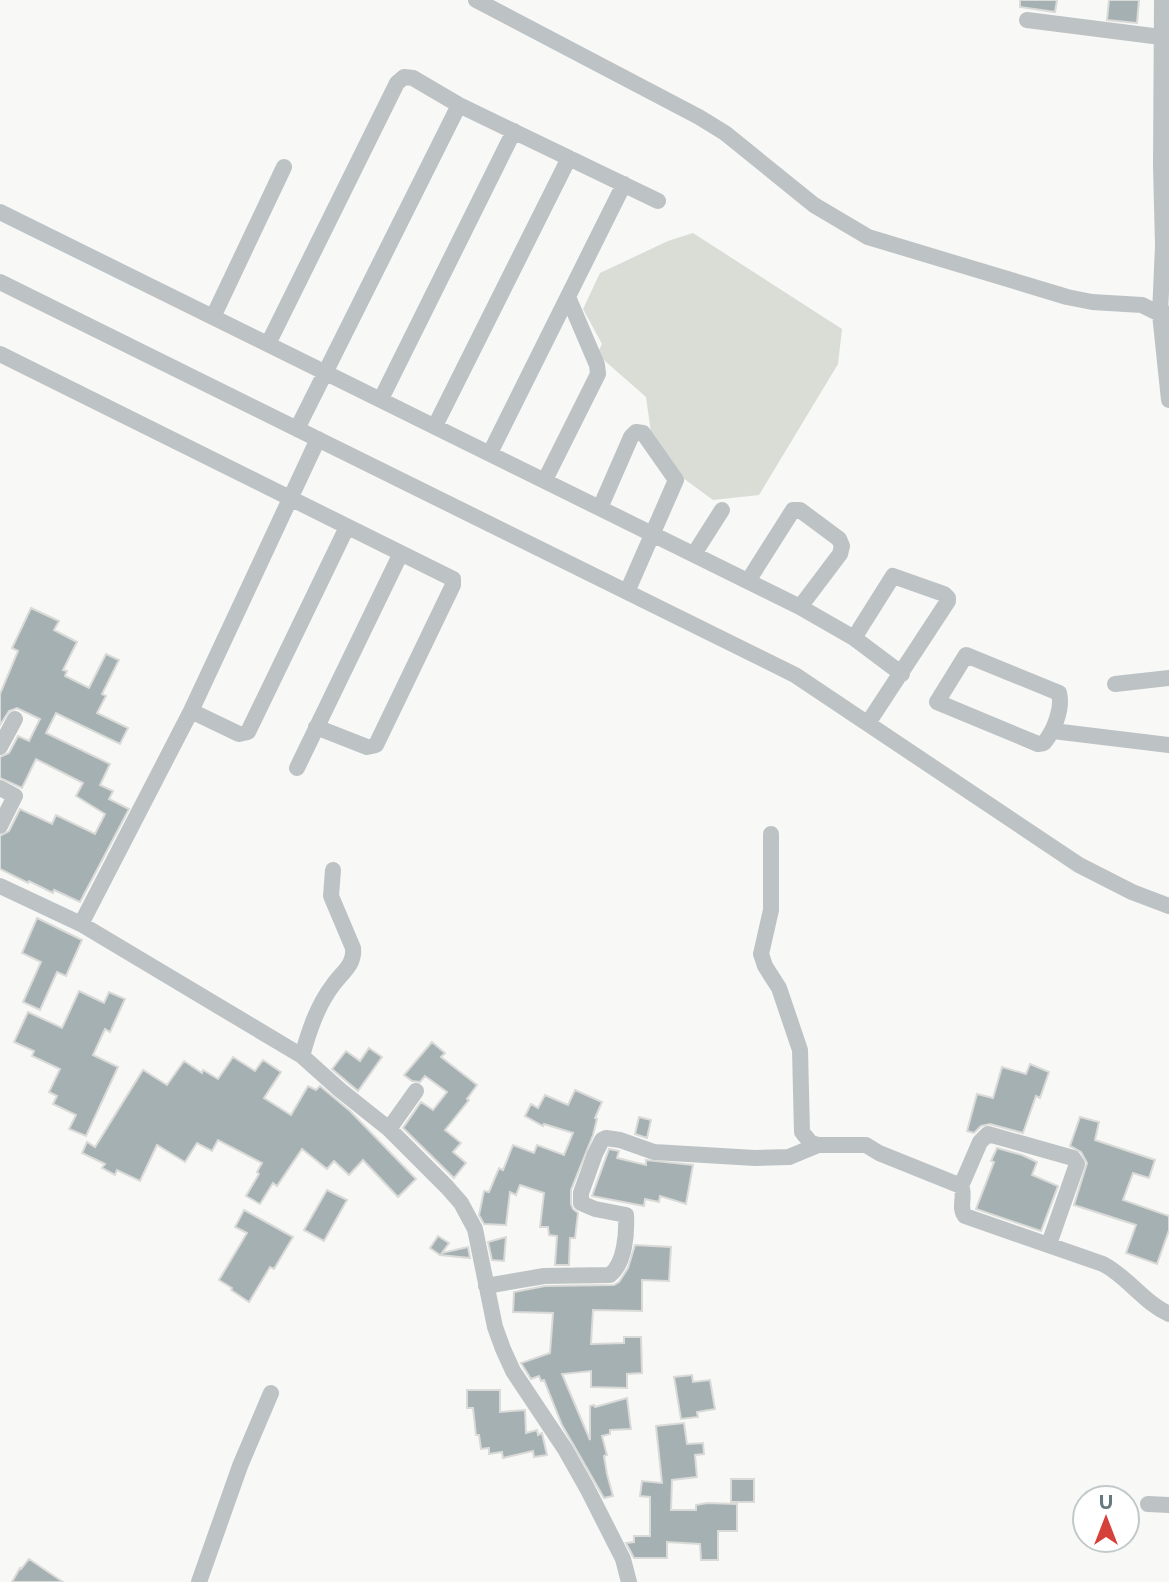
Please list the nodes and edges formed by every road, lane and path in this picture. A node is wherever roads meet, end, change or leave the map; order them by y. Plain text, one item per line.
1 (476, 0) edge
2 (1162, 0) edge
3 (1027, 20) dead end
4 (1161, 37) junction
5 (459, 105) junction
6 (514, 131) junction
7 (569, 158) junction
8 (284, 167) dead end
9 (624, 184) junction
10 (658, 201) dead end
11 (0, 212) edge
12 (0, 282) edge
13 (568, 297) junction
14 (1165, 314) edge
15 (213, 317) junction
16 (268, 344) junction
17 (0, 354) edge
18 (325, 372) junction
19 (381, 399) junction
20 (1169, 400) edge
21 (435, 426) junction
22 (297, 429) junction
23 (318, 439) junction
24 (490, 453) junction
25 (545, 481) junction
26 (291, 498) junction
27 (600, 508) junction
28 (722, 510) dead end
29 (348, 527) junction
30 (653, 534) junction
31 (401, 553) junction
32 (694, 554) junction
33 (748, 581) junction
34 (627, 592) junction
35 (800, 607) junction
36 (854, 638) junction
37 (902, 674) junction
38 (1169, 678) edge
39 (1115, 684) dead end
40 (191, 711) junction
41 (15, 719) dead end
42 (867, 723) junction
43 (316, 727) junction
44 (1053, 731) junction
45 (1169, 745) edge
46 (0, 747) edge
47 (297, 768) dead end
48 (0, 788) edge
49 (0, 826) edge
50 (771, 834) dead end
51 (333, 870) dead end
52 (0, 886) edge
53 (1169, 906) edge
54 (81, 924) junction
55 (302, 1056) junction
56 (416, 1091) dead end
57 (389, 1129) junction
58 (818, 1145) junction
59 (961, 1186) junction
60 (1049, 1244) junction
61 (486, 1286) junction
62 (1169, 1314) edge
63 (271, 1393) dead end
64 (1148, 1504) dead end
65 (1169, 1504) edge
66 (199, 1582) edge
67 (629, 1582) edge

1 - 14 street
2 - 4 street
3 - 4 street
4 - 14 street
5 - 6 street
5 - 16 street
5 - 18 street
6 - 7 street
6 - 19 street
7 - 9 street
7 - 21 street
8 - 15 street
9 - 10 street
9 - 13 street
11 - 15 street
12 - 22 street
13 - 24 street
13 - 25 street
14 - 20 street
15 - 16 street
16 - 18 street
17 - 26 street
18 - 19 street
18 - 22 street
19 - 21 street
21 - 24 street
22 - 23 street
23 - 26 street
23 - 34 street
24 - 25 street
25 - 27 street
26 - 29 street
26 - 40 street
27 - 30 street
27 - 30 street
28 - 32 street
29 - 31 street
29 - 40 street
30 - 32 street
30 - 34 street
31 - 43 street
31 - 43 street
32 - 33 street
33 - 35 street
33 - 35 street
34 - 42 street
35 - 36 street
36 - 37 street
36 - 37 street
37 - 42 street
38 - 39 street
40 - 54 street
41 - 46 street
42 - 53 street
43 - 47 street
44 - 44 street
44 - 45 street
48 - 49 street
50 - 58 street
51 - 55 street
52 - 54 street
54 - 55 street
55 - 57 street
56 - 57 street
57 - 61 street
58 - 59 street
58 - 61 street
59 - 60 street
59 - 60 street
60 - 62 street
61 - 67 street
63 - 66 street
64 - 65 street

